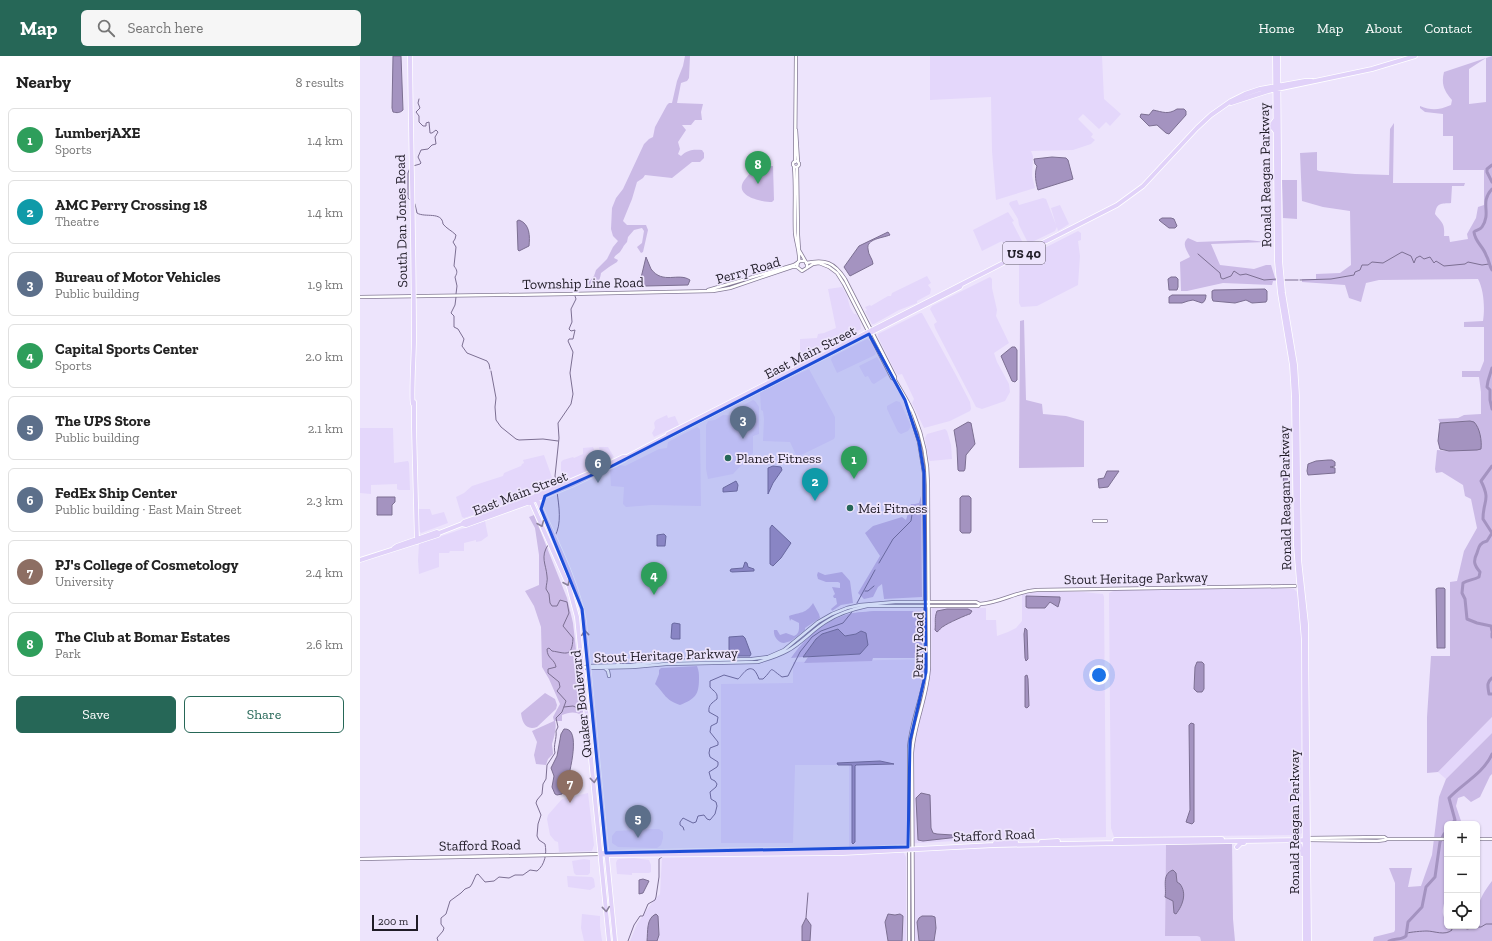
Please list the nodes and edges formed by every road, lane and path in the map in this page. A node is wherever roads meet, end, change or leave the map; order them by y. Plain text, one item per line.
1 (410, 56) edge
2 (796, 56) edge
3 (1276, 56) edge
4 (1414, 56) edge
5 (1276, 88) junction
6 (796, 162) junction
7 (795, 167) junction
8 (795, 203) junction
9 (797, 215) junction
10 (799, 262) junction
11 (805, 262) junction
12 (797, 267) junction
13 (806, 268) junction
14 (705, 290) junction
15 (413, 296) junction
16 (360, 297) edge
17 (870, 332) junction
18 (667, 436) junction
19 (554, 491) junction
20 (545, 496) junction
21 (536, 498) junction
22 (531, 500) junction
23 (522, 505) junction
24 (534, 507) junction
25 (541, 509) junction
26 (1094, 521) dead end
27 (1106, 521) dead end
28 (462, 524) junction
29 (417, 540) junction
30 (360, 560) edge
31 (1295, 586) dead end
32 (927, 602) junction
33 (980, 604) junction
34 (927, 606) junction
35 (619, 656) dead end
36 (617, 665) junction
37 (583, 667) junction
38 (589, 667) junction
39 (605, 668) junction
40 (609, 676) dead end
41 (1306, 839) junction
42 (1444, 839) edge
43 (1480, 839) edge
44 (1492, 839) edge
45 (1284, 840) junction
46 (1266, 841) junction
47 (1237, 847) dead end
48 (910, 848) junction
49 (601, 854) junction
50 (607, 854) junction
51 (360, 859) edge
52 (1305, 902) junction
53 (609, 941) edge
54 (615, 941) edge
55 (909, 941) edge
56 (912, 941) edge
57 (1305, 941) edge
58 (1309, 941) edge

1 - 15 main road, South Dan Jones Road
2 - 6 street
3 - 5 main road, Ronald Reagan Parkway
4 - 5 main road, US 40
5 - 17 main road, East Main Street / US 40
5 - 41 main road, Ronald Reagan Parkway
5 - 41 main road, Ronald Reagan Parkway
6 - 7 street
6 - 7 street
7 - 8 street
7 - 9 street
8 - 9 street
8 - 10 street
9 - 11 street
10 - 11 street, Perry Road
10 - 12 street, Perry Road
10 - 14 street, Perry Road
11 - 13 street
11 - 17 street, Perry Road
12 - 13 street, Perry Road
12 - 14 street, Perry Road
13 - 17 street, Perry Road
14 - 15 street, Township Line Road
15 - 16 street, Township Line Road
15 - 29 main road, South Dan Jones Road
17 - 18 main road, East Main Street / US 40
17 - 18 main road, East Main Street / US 40
17 - 32 street, Perry Road
18 - 19 main road, East Main Street / US 40
19 - 20 main road, East Main Street / US 40
19 - 21 main road, East Main Street / US 40
20 - 21 main road, East Main Street / US 40
20 - 25 main road
21 - 22 main road, East Main Street / US 40
21 - 25 main road, Quaker Boulevard
22 - 23 main road, East Main Street / US 40
22 - 24 main road, Quaker Boulevard
22 - 28 main road, East Main Street / US 40
23 - 24 main road
23 - 28 main road, East Main Street / US 40
24 -> 37 main road, Quaker Boulevard
38 -> 25 main road, Quaker Boulevard
26 - 27 street
28 - 29 main road, East Main Street / US 40
29 - 30 main road, East Main Street / US 40
31 - 33 street, Stout Heritage Parkway
32 - 33 street, Stout Heritage Parkway
32 - 34 street, Perry Road
32 - 36 street, Stout Heritage Parkway
33 - 34 street, Stout Heritage Parkway
34 - 39 street, Stout Heritage Parkway
34 - 48 street, Perry Road
35 - 36 street
36 - 38 street, Stout Heritage Parkway
37 - 38 street, Stout Heritage Parkway
37 -> 49 main road, Quaker Boulevard
38 - 39 street, Stout Heritage Parkway
38 - 50 main road, Quaker Boulevard
39 - 40 street
41 - 42 street, Stafford Road
41 - 45 main road, Stafford Road
41 - 48 main road, Stafford Road
41 - 52 main road, Ronald Reagan Parkway
41 - 58 main road, Ronald Reagan Parkway
43 - 44 street
45 - 46 main road, Stafford Road
45 - 52 main road
46 - 47 main road
46 - 48 main road, Stafford Road
48 - 50 main road, Stafford Road
48 - 55 street, Perry Road
48 - 56 street, Perry Road
49 - 50 main road, Stafford Road
49 - 51 street, Stafford Road
49 -> 53 main road, Quaker Boulevard
50 - 54 main road, Quaker Boulevard
52 - 57 main road, Ronald Reagan Parkway

